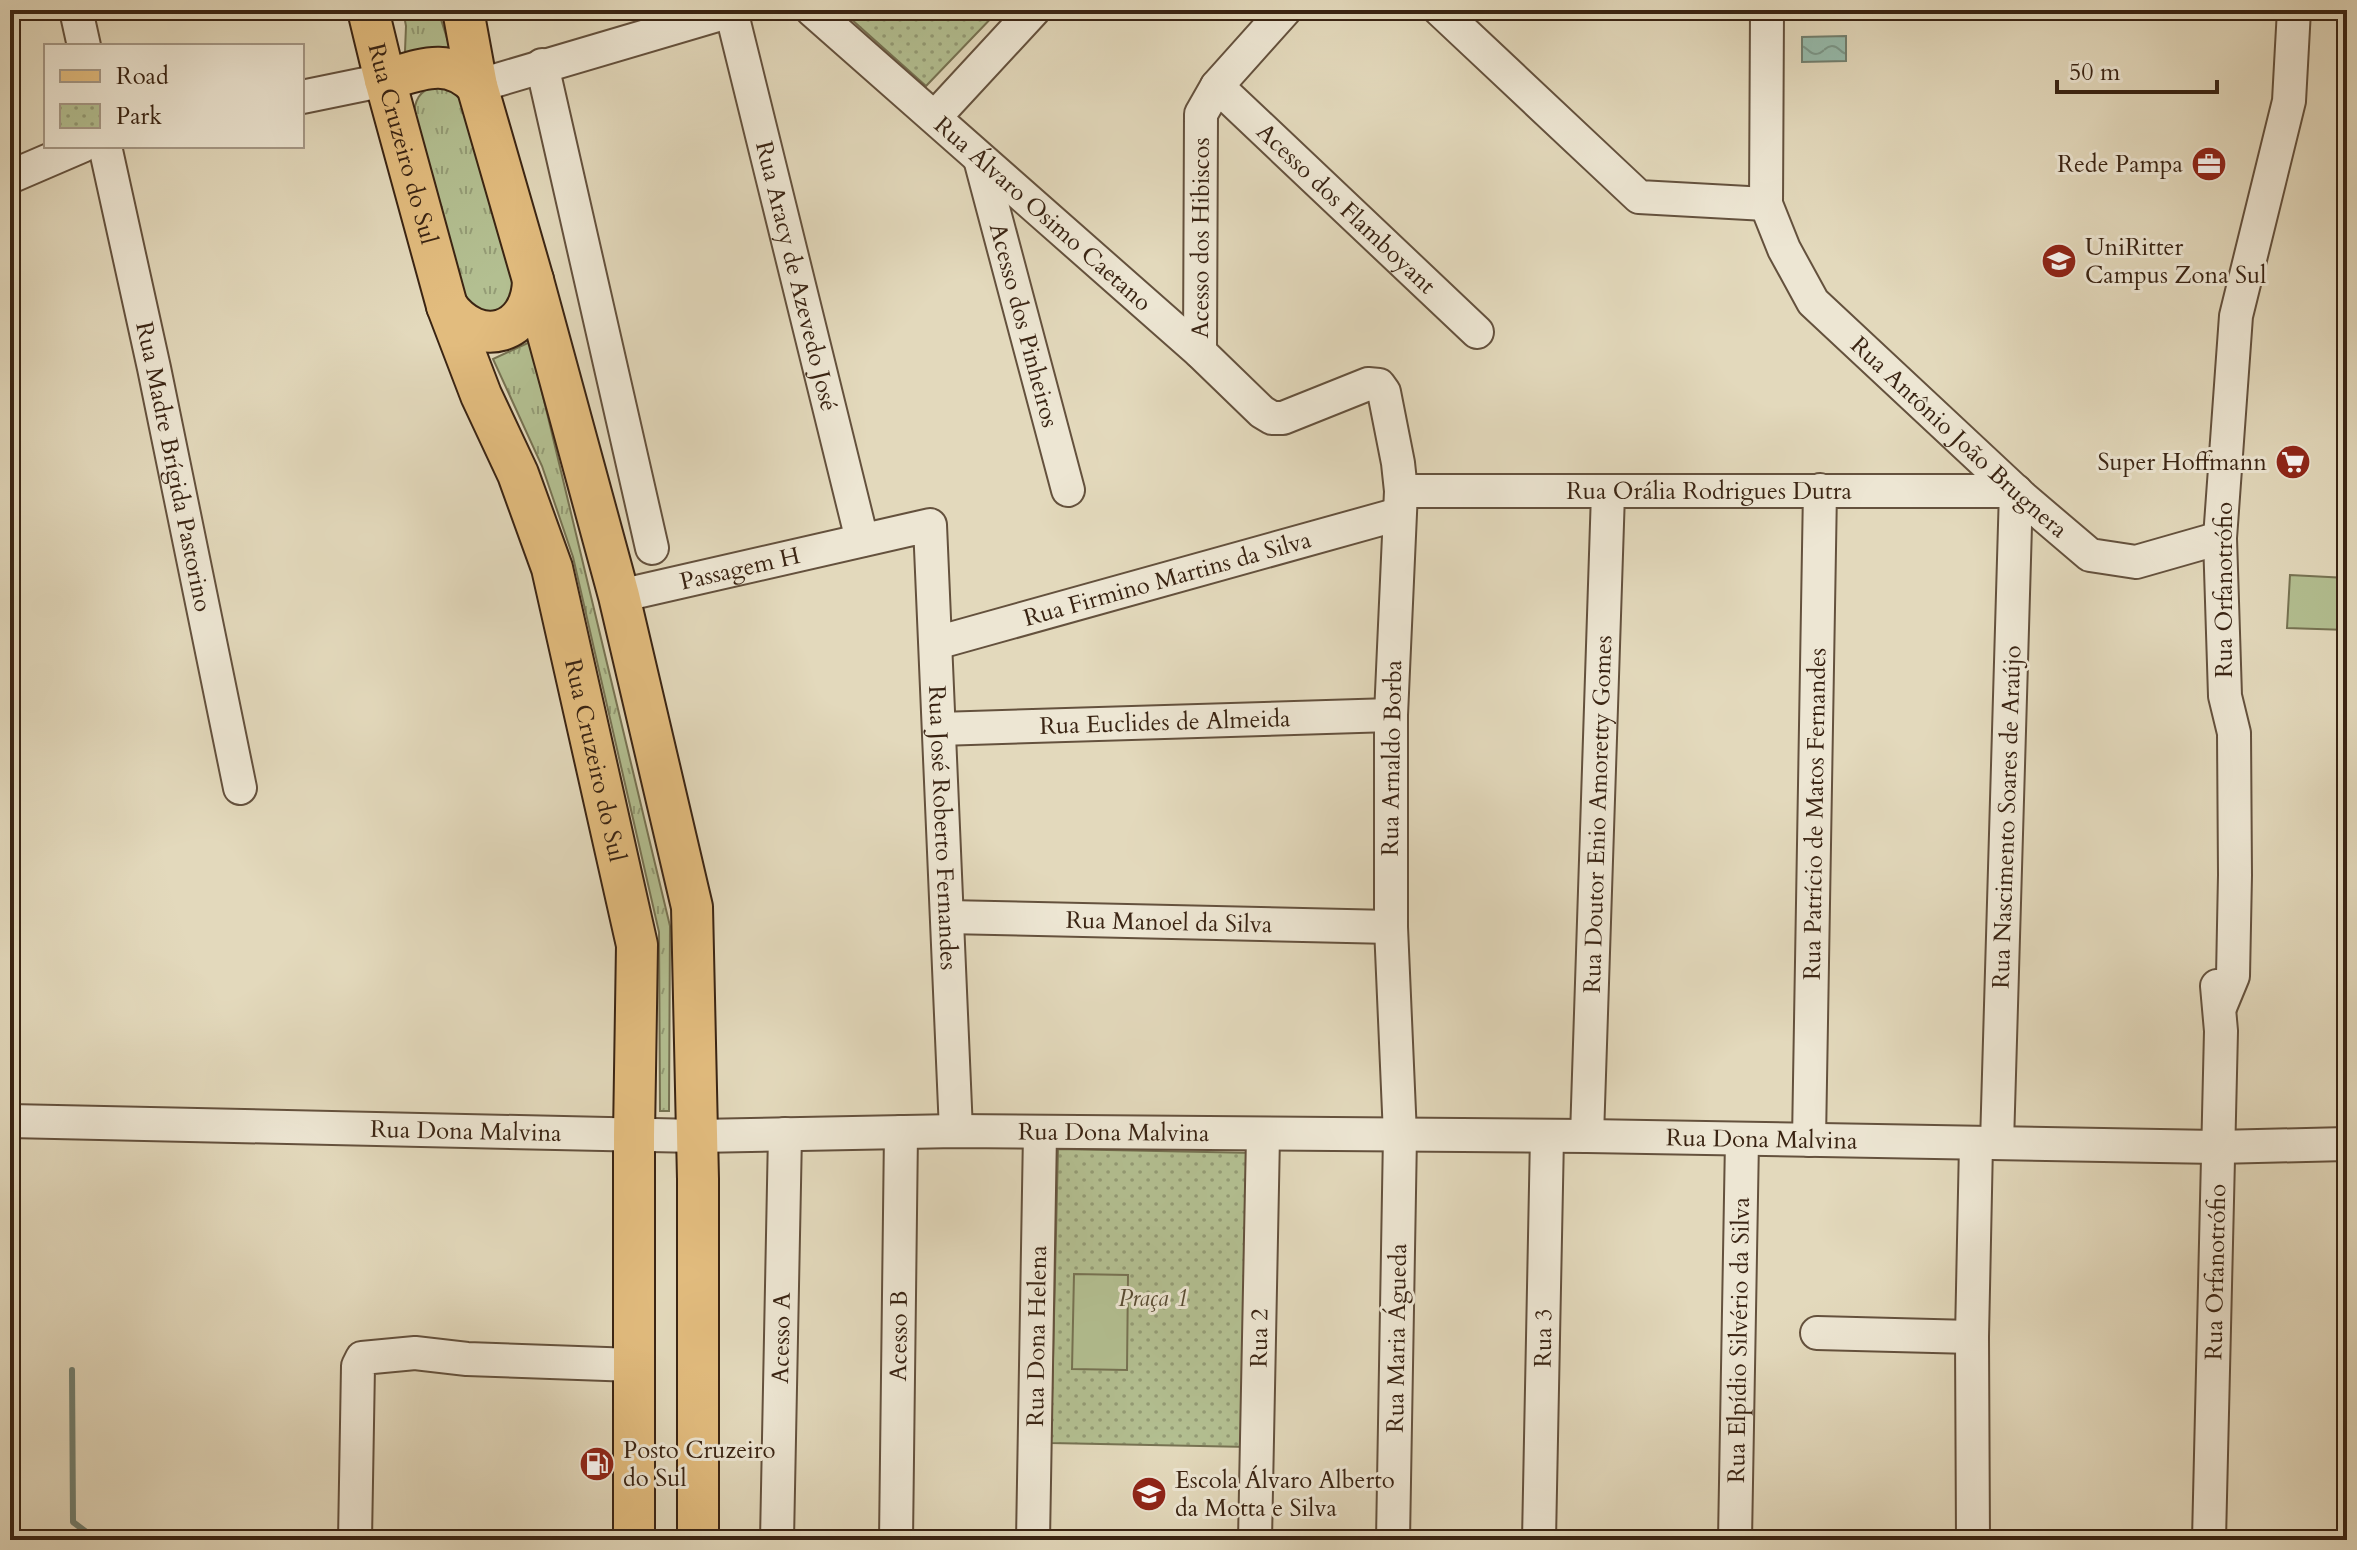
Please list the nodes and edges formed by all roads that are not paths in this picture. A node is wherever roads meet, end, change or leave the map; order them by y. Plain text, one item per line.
1 (76, 10) edge
2 (368, 10) edge
3 (463, 10) edge
4 (731, 10) edge
5 (812, 10) edge
6 (1034, 10) edge
7 (1285, 10) edge
8 (1440, 10) edge
9 (1767, 10) edge
10 (2294, 10) edge
11 (84, 44) edge
12 (542, 65) junction
13 (385, 80) junction
14 (477, 86) junction
15 (1217, 86) junction
16 (304, 97) edge
17 (935, 117) junction
18 (77, 148) edge
19 (105, 148) edge
20 (980, 159) junction
21 (10, 177) edge
22 (1766, 204) junction
23 (533, 280) junction
24 (447, 306) junction
25 (1477, 332) dead end
26 (1200, 352) junction
27 (1379, 385) joint
28 (1068, 490) dead end
29 (1820, 490) junction
30 (2016, 491) junction
31 (1608, 493) junction
32 (1400, 503) junction
33 (930, 525) joint
34 (2220, 538) junction
35 (862, 540) junction
36 (652, 548) dead end
37 (619, 596) junction
38 (936, 643) junction
39 (1391, 715) junction
40 (939, 729) junction
41 (240, 788) dead end
42 (947, 917) junction
43 (1391, 927) junction
44 (10, 1121) edge
45 (956, 1131) junction
46 (901, 1132) junction
47 (1040, 1133) junction
48 (785, 1134) junction
49 (634, 1135) junction
50 (1400, 1135) junction
51 (697, 1136) junction
52 (1263, 1136) junction
53 (1547, 1136) junction
54 (1587, 1136) junction
55 (1742, 1140) junction
56 (1809, 1140) junction
57 (1987, 1143) junction
58 (2347, 1144) edge
59 (2217, 1147) junction
60 (1817, 1333) dead end
61 (1972, 1337) junction
62 (634, 1365) junction
63 (355, 1540) edge
64 (634, 1540) edge
65 (698, 1540) edge
66 (777, 1540) edge
67 (896, 1540) edge
68 (1033, 1540) edge
69 (1255, 1540) edge
70 (1393, 1540) edge
71 (1539, 1540) edge
72 (1735, 1540) edge
73 (1973, 1540) edge
74 (2209, 1540) edge

1 - 11 street
2 - 13 main road, Rua Cruzeiro do Sul
3 - 14 main road
4 - 12 street
4 - 35 street, Rua Aracy de Azevedo José
5 - 17 street, Rua Álvaro Osimo Caetano
6 - 17 street
7 - 15 street, Acesso dos Hibiscos
8 - 22 street
9 - 22 street
10 - 34 street, Rua Orfanotrófio
12 - 14 street
12 - 36 street
13 - 14 main road
13 - 16 street
13 - 24 main road, Rua Cruzeiro do Sul
14 - 23 main road
15 - 25 street, Acesso dos Flamboyant
15 - 26 street, Acesso dos Hibiscos
17 - 20 street, Rua Álvaro Osimo Caetano
18 - 21 street
19 - 41 street, Rua Madre Brígida Pastorino
20 - 26 street, Rua Álvaro Osimo Caetano
20 - 28 street, Acesso dos Pinheiros
22 - 30 street, Rua Antônio João Brugnera
23 - 24 main road
23 - 37 main road
24 - 49 main road, Rua Cruzeiro do Sul
26 - 27 street, Rua Álvaro Osimo Caetano
27 - 32 street, Rua Arnaldo Borba
29 - 30 street, Rua Orália Rodrigues Dutra
29 - 31 street, Rua Orália Rodrigues Dutra
29 - 56 street, Rua Patrício de Matos Fernandes
30 - 34 street, Rua Antônio João Brugnera
30 - 57 street, Rua Nascimento Soares de Araújo
31 - 32 street, Rua Orália Rodrigues Dutra
31 - 54 street, Rua Doutor Enio Amoretty Gomes
32 - 38 street, Rua Firmino Martins da Silva
32 - 39 street, Rua Arnaldo Borba
33 - 35 street, Passagem H
33 - 38 street, Rua José Roberto Fernandes
34 - 59 street, Rua Orfanotrófio
35 - 37 street, Passagem H
37 - 51 main road
38 - 40 street, Rua José Roberto Fernandes
39 - 40 street, Rua Euclides de Almeida
39 - 43 street, Rua Arnaldo Borba
40 - 42 street, Rua José Roberto Fernandes
42 - 43 street, Rua Manoel da Silva
42 - 45 street, Rua José Roberto Fernandes
43 - 50 street, Rua Arnaldo Borba
44 - 49 street, Rua Dona Malvina
45 - 46 street, Rua Dona Malvina
45 - 47 street, Rua Dona Malvina
46 - 48 street, Rua Dona Malvina
46 - 67 street, Acesso B
47 - 52 street, Rua Dona Malvina
47 - 68 street, Rua Dona Helena
48 - 51 street, Rua Dona Malvina
48 - 66 street, Acesso A
49 - 51 street, Rua Dona Malvina
49 - 62 main road, Rua Cruzeiro do Sul
50 - 52 street, Rua Dona Malvina
50 - 53 street, Rua Dona Malvina
50 - 70 street, Rua Maria Águeda
51 - 65 main road
52 - 69 street, Rua 2
53 - 54 street, Rua Dona Malvina
53 - 71 street, Rua 3
54 - 55 street, Rua Dona Malvina
55 - 56 street, Rua Dona Malvina
55 - 72 street, Rua Elpídio Silvério da Silva
56 - 57 street, Rua Dona Malvina
57 - 59 street, Rua Dona Malvina
57 - 61 street, Rua Nascimento Soares de Araújo
58 - 59 street, Rua Dona Malvina
59 - 74 street, Rua Orfanotrófio
60 - 61 street
61 - 73 street, Rua Nascimento Soares de Araújo
62 - 63 street
62 - 64 main road, Rua Cruzeiro do Sul

